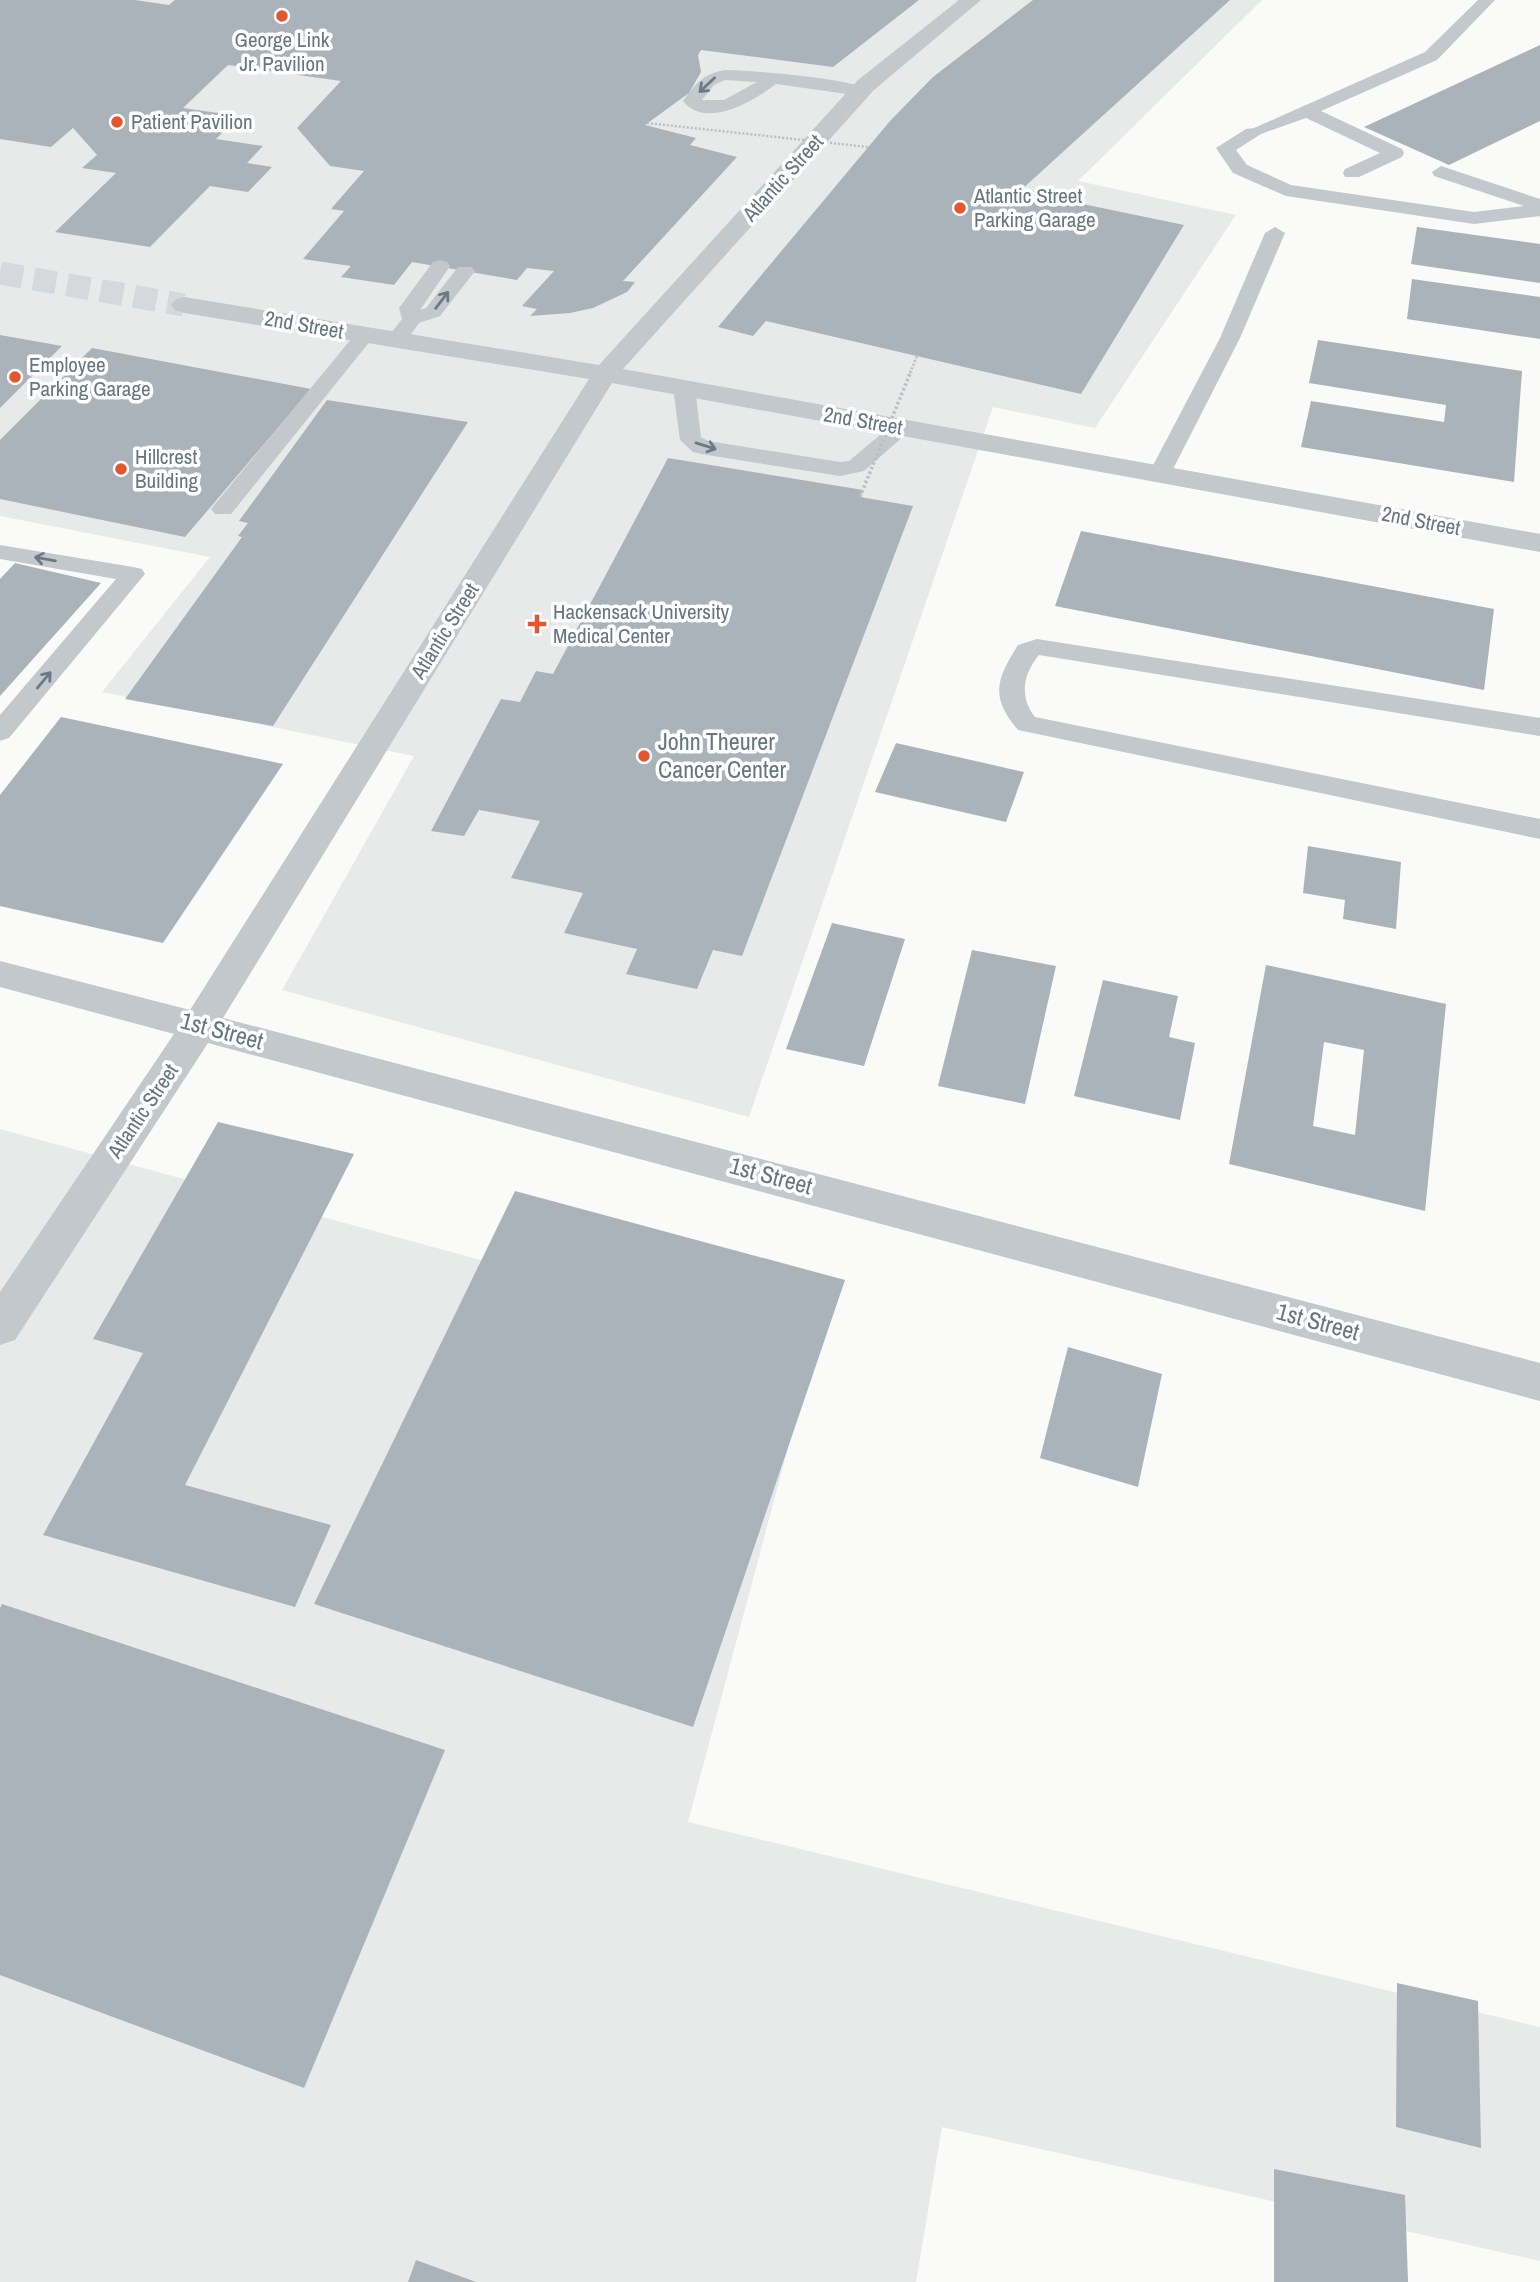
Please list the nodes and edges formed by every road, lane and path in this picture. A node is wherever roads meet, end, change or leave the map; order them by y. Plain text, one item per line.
1 (971, 0) edge
2 (1487, 0) edge
3 (771, 79) dead end
4 (861, 91) junction
5 (1306, 111) junction
6 (647, 123) dead end
7 (868, 147) dead end
8 (1441, 172) dead end
9 (1352, 173) dead end
10 (1540, 205) edge
11 (1540, 211) edge
12 (1275, 233) dead end
13 (440, 267) dead end
14 (465, 271) dead end
15 (184, 305) tunnel mouth
16 (412, 319) junction
17 (364, 335) junction
18 (396, 341) junction
19 (917, 356) dead end
20 (605, 374) junction
21 (684, 388) junction
22 (902, 428) junction
23 (1160, 473) junction
24 (860, 497) dead end
25 (223, 509) dead end
26 (1540, 543) edge
27 (0, 552) edge
28 (1540, 727) edge
29 (0, 732) edge
30 (1540, 829) edge
31 (0, 974) edge
32 (200, 1025) junction
33 (0, 1327) edge
34 (1540, 1382) edge

1 - 4 street, Atlantic Street
2 - 5 lane
3 - 4 lane
4 - 20 street, Atlantic Street
5 - 9 lane
5 - 11 lane
6 - 7 path, bridge
8 - 10 lane
12 - 23 lane
13 - 16 lane
16 -> 14 lane
15 - 17 street, 2nd Street
16 - 18 lane
17 - 18 street, 2nd Street
17 - 25 lane
18 - 20 street, 2nd Street
19 - 24 path, bridge
20 - 21 street, 2nd Street
20 - 32 street, Atlantic Street
21 - 22 street, 2nd Street
21 -> 22 lane
22 - 23 street, 2nd Street
23 - 26 street, 2nd Street
29 -> 27 lane
28 - 30 lane
31 - 32 street, 1st Street
32 - 33 street, Atlantic Street
32 - 34 street, 1st Street

